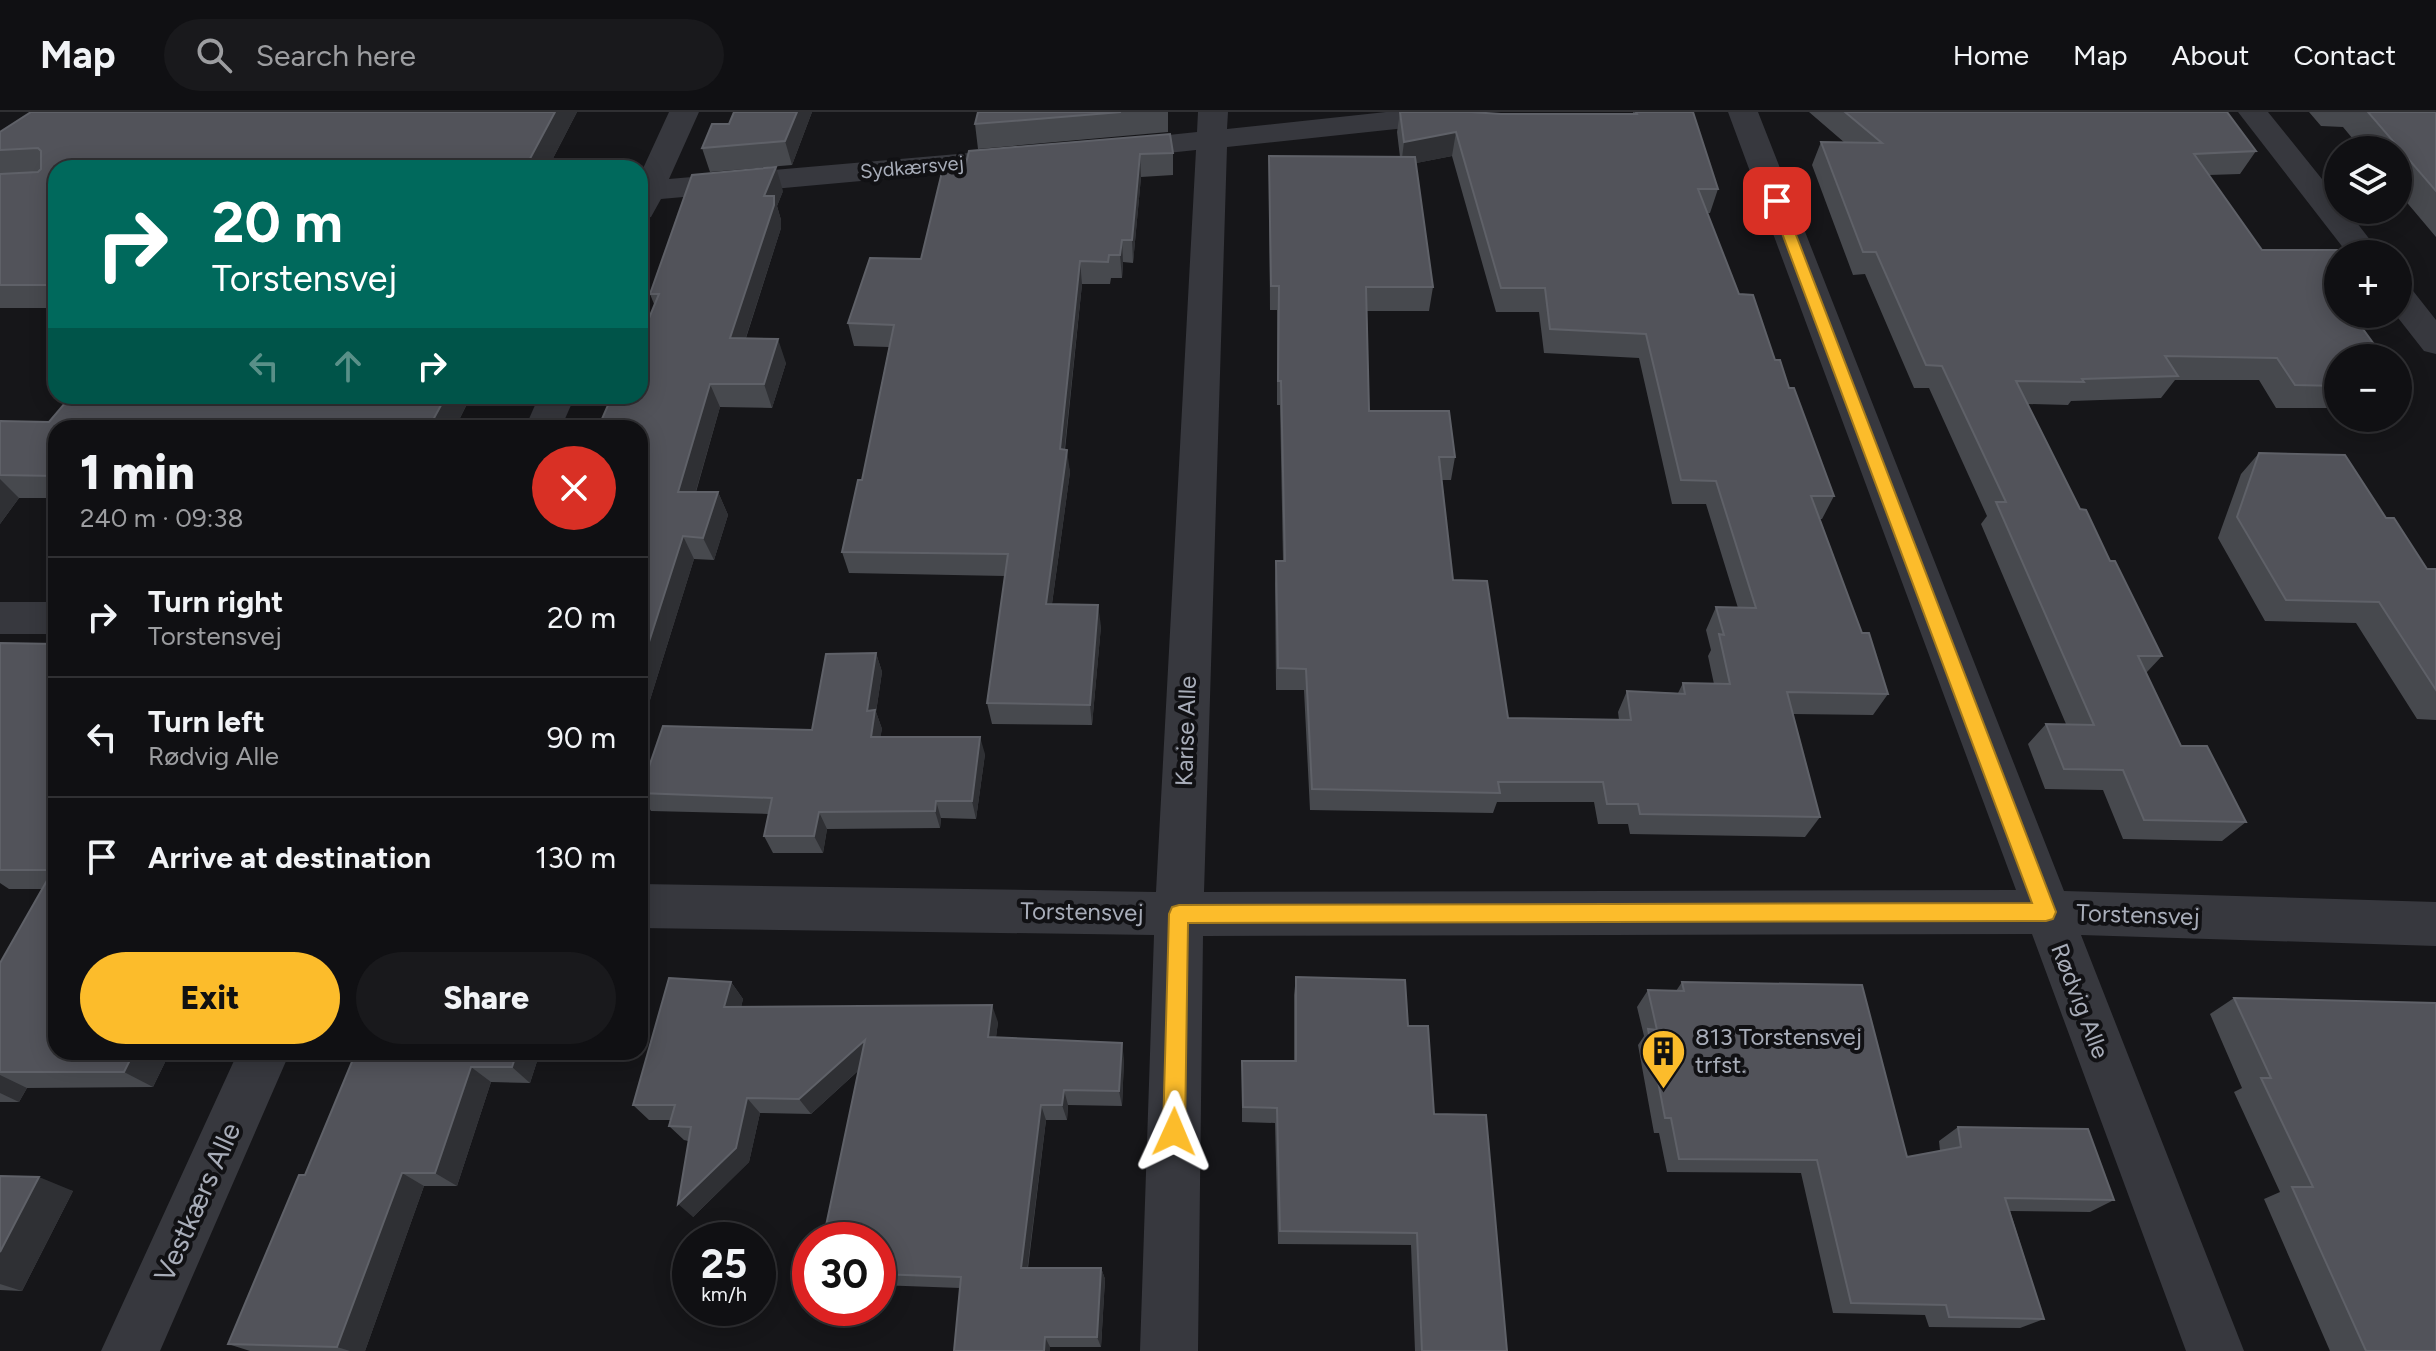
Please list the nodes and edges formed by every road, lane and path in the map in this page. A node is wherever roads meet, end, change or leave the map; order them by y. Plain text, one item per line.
1 (684, 112) edge
2 (1471, 112) edge
3 (1743, 112) edge
4 (2253, 112) edge
5 (1213, 126) edge
6 (1087, 152) edge
7 (1055, 155) edge
8 (648, 187) edge
9 (648, 196) edge
10 (2354, 240) edge
11 (2412, 313) edge
12 (2436, 343) edge
13 (0, 618) edge
14 (48, 618) edge
15 (648, 906) edge
16 (2046, 912) junction
17 (1179, 914) junction
18 (2436, 924) edge
19 (260, 1060) edge
20 (130, 1351) edge
21 (1169, 1351) edge
22 (2215, 1351) edge

1 - 8 street
2 - 5 street
3 - 16 street, Rødvig Alle
4 - 10 street
5 - 6 street
5 - 17 street, Karise Alle
7 - 9 street, Sydkærsvej
11 - 12 street
13 - 14 street
15 - 17 street, Torstensvej
16 - 17 street, Torstensvej
16 - 18 street, Torstensvej
16 - 22 street, Rødvig Alle
17 - 21 street, Karise Alle
19 - 20 street, Vestkærs Alle

